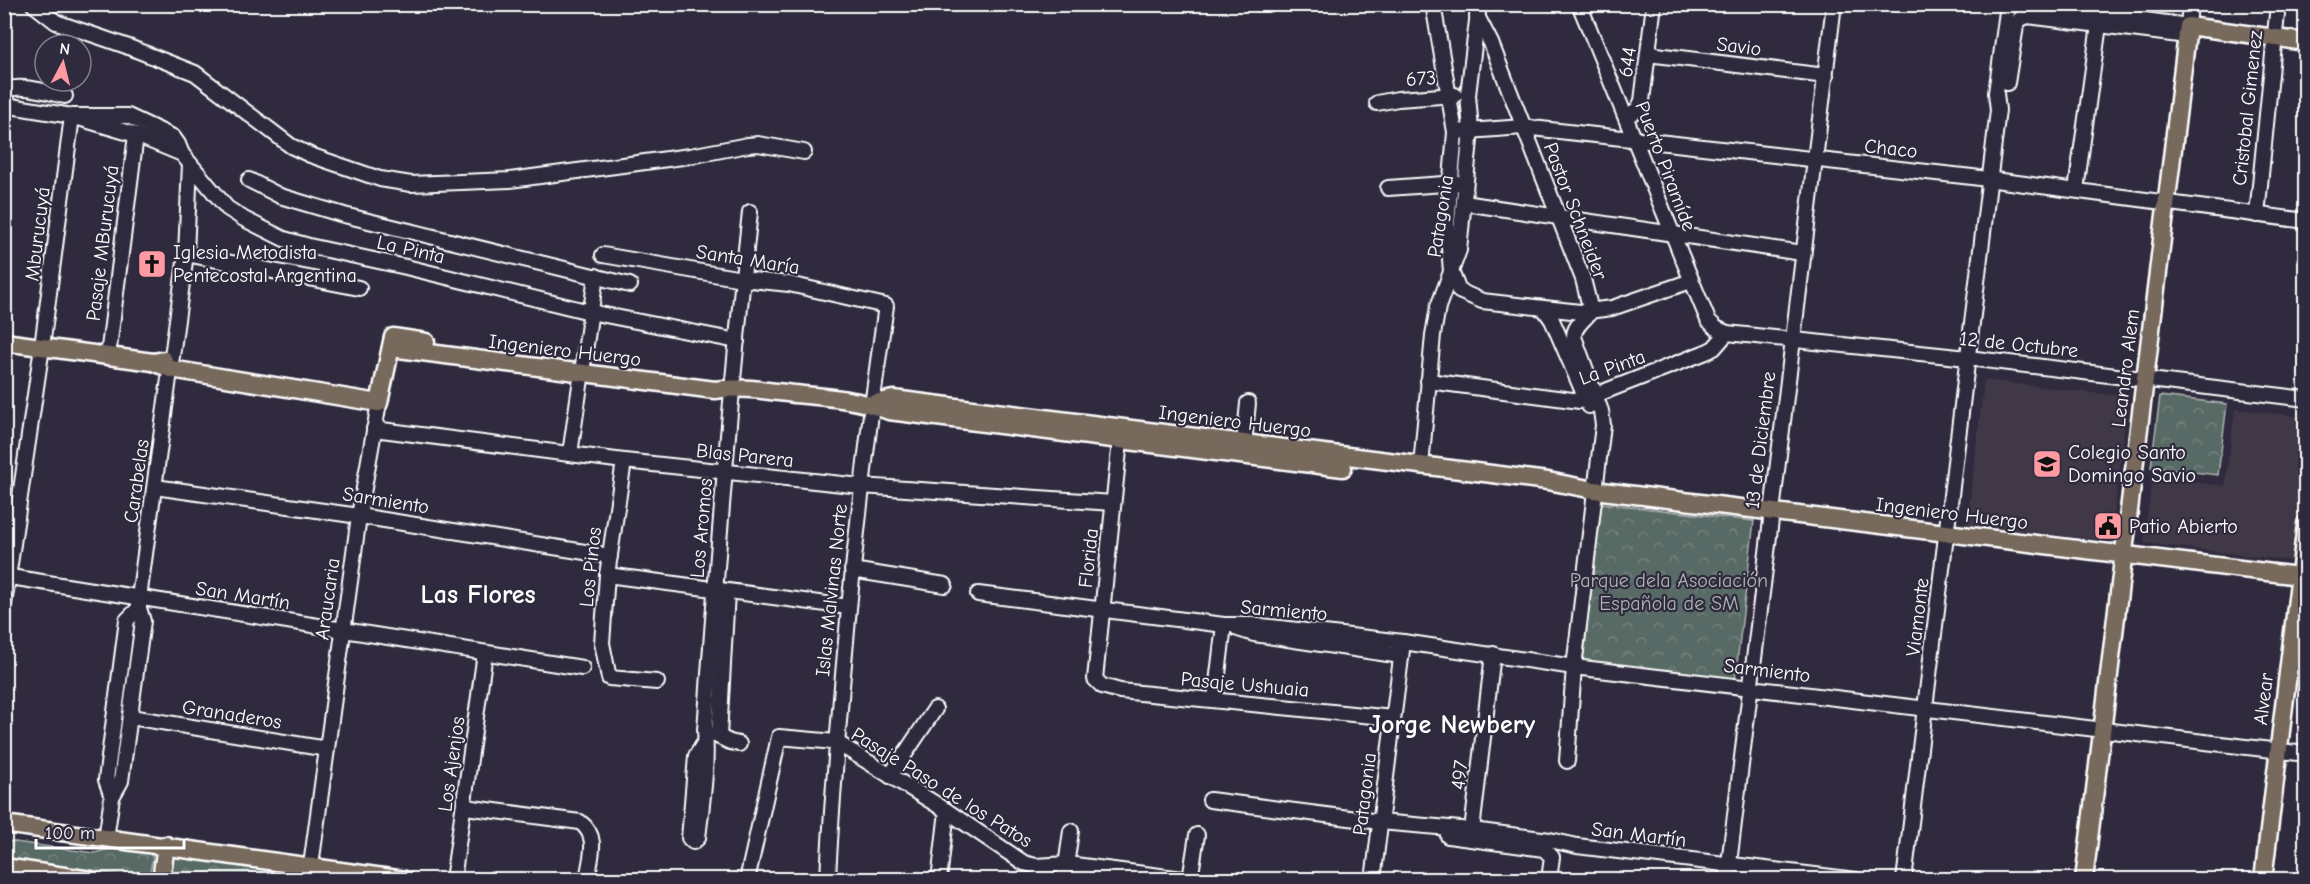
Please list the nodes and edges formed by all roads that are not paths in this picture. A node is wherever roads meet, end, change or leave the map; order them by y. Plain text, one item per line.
1 (33, 4) edge
2 (1433, 4) edge
3 (1579, 4) edge
4 (1654, 4) edge
5 (1834, 4) edge
6 (2190, 4) edge
7 (2278, 4) edge
8 (2008, 5) edge
9 (1478, 10) edge
10 (2102, 15) edge
11 (2187, 31) junction
12 (2274, 38) junction
13 (2306, 42) edge
14 (1648, 54) junction
15 (1826, 76) junction
16 (4, 90) edge
17 (1468, 95) junction
18 (65, 96) dead end
19 (1448, 96) junction
20 (1377, 103) dead end
21 (4, 105) edge
22 (1998, 110) junction
23 (72, 116) junction
24 (1626, 117) junction
25 (1523, 127) junction
26 (1471, 130) junction
27 (1455, 132) junction
28 (136, 135) junction
29 (1633, 138) junction
30 (804, 152) dead end
31 (186, 159) junction
32 (1815, 159) junction
33 (1989, 179) junction
34 (249, 180) dead end
35 (1466, 182) junction
36 (1450, 184) junction
37 (1388, 188) dead end
38 (2076, 190) junction
39 (1464, 203) junction
40 (2166, 203) junction
41 (750, 212) dead end
42 (2256, 215) junction
43 (1558, 216) junction
44 (2306, 221) edge
45 (1672, 234) junction
46 (1802, 253) junction
47 (186, 254) junction
48 (603, 255) dead end
49 (1451, 271) junction
50 (596, 276) junction
51 (742, 279) junction
52 (1692, 281) junction
53 (630, 285) dead end
54 (360, 288) dead end
55 (886, 306) joint
56 (1545, 310) junction
57 (1591, 310) junction
58 (590, 312) junction
59 (1727, 333) junction
60 (1792, 339) junction
61 (737, 341) junction
62 (4, 342) edge
63 (392, 343) joint
64 (42, 348) junction
65 (108, 356) junction
66 (1968, 358) junction
67 (172, 364) junction
68 (581, 368) junction
69 (2145, 378) junction
70 (1428, 381) junction
71 (734, 387) junction
72 (380, 398) junction
73 (1590, 398) junction
74 (2306, 399) edge
75 (1248, 403) dead end
76 (871, 404) junction
77 (374, 429) junction
78 (1119, 441) junction
79 (1244, 444) junction
80 (570, 454) junction
81 (624, 461) junction
82 (1421, 466) junction
83 (725, 472) junction
84 (861, 486) junction
85 (155, 487) junction
86 (1594, 490) junction
87 (1113, 503) junction
88 (1771, 512) junction
89 (359, 516) junction
90 (2306, 524) edge
91 (1946, 534) junction
92 (2124, 554) junction
93 (610, 555) junction
94 (852, 570) junction
95 (607, 575) junction
96 (6, 577) edge
97 (2302, 577) edge
98 (945, 585) dead end
99 (721, 591) junction
100 (978, 594) dead end
101 (139, 603) junction
102 (4, 605) edge
103 (849, 607) junction
104 (1102, 610) junction
105 (1224, 625) junction
106 (344, 631) junction
107 (1402, 649) junction
108 (485, 653) junction
109 (1493, 654) junction
110 (2297, 663) edge
111 (1574, 667) junction
112 (582, 668) dead end
113 (1095, 680) joint
114 (657, 682) dead end
115 (1750, 688) junction
116 (1215, 699) junction
117 (1926, 708) junction
118 (935, 709) dead end
119 (131, 717) junction
120 (1393, 718) junction
121 (2103, 730) junction
122 (710, 736) junction
123 (836, 742) junction
124 (740, 744) dead end
125 (327, 749) junction
126 (2278, 751) junction
127 (2306, 754) edge
128 (1567, 761) dead end
129 (890, 776) junction
130 (112, 797) junction
131 (1210, 800) dead end
132 (465, 807) junction
133 (947, 811) junction
134 (1380, 822) junction
135 (1418, 826) junction
136 (1472, 830) junction
137 (5, 831) edge
138 (1071, 831) dead end
139 (1197, 835) dead end
140 (98, 838) junction
141 (166, 845) junction
142 (1067, 864) junction
143 (1729, 864) junction
144 (4, 867) edge
145 (309, 873) edge
146 (91, 879) edge
147 (161, 879) edge
148 (405, 879) edge
149 (453, 879) edge
150 (587, 879) edge
151 (747, 879) edge
152 (828, 879) edge
153 (939, 879) edge
154 (1064, 879) edge
155 (1190, 879) edge
156 (1373, 879) edge
157 (1549, 879) edge
158 (1727, 879) edge
159 (1856, 879) edge
160 (1904, 879) edge
161 (2084, 879) edge
162 (2263, 879) edge

1 - 30 street
2 - 19 street
3 - 24 street, Puerto Piramíde
4 - 14 street, 644
5 - 15 street, 13 de Diciembre
6 - 11 street, Leandro Alem
7 - 12 street, Cristobal Gimenez
8 - 10 street
8 - 22 street
9 - 17 street, Patagonia
9 - 25 street, Pastor Schneider
10 - 11 street
10 - 22 street
10 - 38 street
11 - 12 main road
11 - 40 main road, Leandro Alem
12 - 13 main road
12 - 42 street, Cristobal Gimenez
14 - 15 street, Savio
14 - 24 street, 644
15 - 32 street, 13 de Diciembre
16 - 18 street
17 - 19 street, 673
17 - 26 street, Patagonia
19 - 20 street, 673
19 - 27 street
21 - 23 street, La Pinta
22 - 33 street
23 - 28 street, La Pinta
23 - 31 street
23 - 64 street, Mburucuyá
24 - 29 street, Puerto Piramíde
25 - 26 street, Chaco
25 - 29 street, Chaco
25 - 43 street, Pastor Schneider
26 - 27 street, Chaco
26 - 35 street, Patagonia
27 - 36 street
28 - 31 street, La Pinta
28 - 65 street, Pasaje MBurucuyá
29 - 32 street, Chaco
29 - 45 street, Puerto Piramíde
31 - 47 street, Carabelas
31 - 58 street, La Pinta
32 - 33 street, Chaco
32 - 46 street, 13 de Diciembre
33 - 38 street, Chaco
33 - 66 street, Viamonte
34 - 50 street
35 - 36 street
35 - 39 street, Patagonia
36 - 37 street
36 - 49 street
38 - 40 street, Chaco
39 - 43 street
39 - 49 street, Patagonia
40 - 42 street, Chaco
40 - 69 main road, Leandro Alem
41 - 51 street, Los Aromos
42 - 44 street, Chaco
43 - 45 street
43 - 57 street, Pastor Schneider
45 - 46 street
45 - 52 street, Puerto Piramíde
46 - 60 street, 13 de Diciembre
47 - 54 street
47 - 67 street, Carabelas
48 - 51 street, Santa María
49 - 56 street
49 - 70 street, Patagonia
50 - 53 street
50 - 58 street
51 - 55 street, Santa María
51 - 61 street, Los Aromos
52 - 57 street
52 - 59 street, Puerto Piramíde
55 - 76 street, Islas Malvinas Norte
56 - 57 street
56 - 73 street, Pastor Schneider
57 - 73 street, Pastor Schneider
58 - 61 street, La Pinta
58 - 68 street
59 - 60 street, 12 de Octubre
59 - 73 street, La Pinta
60 - 66 street, 12 de Octubre
60 - 88 street, 13 de Diciembre
61 - 71 street, Los Aromos
62 - 64 main road
63 - 68 main road, Ingeniero Huergo
63 - 72 main road, Araucaria
64 - 65 main road
64 - 96 street, Mburucuyá
65 - 67 main road
66 - 69 street, 12 de Octubre
66 - 91 street, Viamonte
67 - 72 main road
67 - 85 street, Carabelas
68 - 71 main road, Ingeniero Huergo
68 - 80 street
69 - 74 street, 12 de Octubre
69 - 92 main road, Leandro Alem
70 - 73 street, La Pinta
70 - 82 street, Patagonia
71 - 76 main road, Ingeniero Huergo
71 - 83 street, Los Aromos
72 - 77 street, Araucaria
73 - 86 street, Pastor Schneider
75 - 79 street
76 - 78 main road, Ingeniero Huergo
76 - 79 main road, Ingeniero Huergo
76 - 84 street, Islas Malvinas Norte
77 - 80 street, Blas Parera
77 - 89 street, Araucaria
78 - 86 main road, Ingeniero Huergo
78 - 87 street, Florida
79 - 82 main road, Ingeniero Huergo
80 - 81 street, Blas Parera
81 - 83 street, Blas Parera
81 - 93 street, Los Pinos
82 - 86 main road, Ingeniero Huergo
83 - 84 street, Blas Parera
83 - 99 street, Los Aromos
84 - 87 street, Blas Parera
84 - 94 street, Islas Malvinas Norte
85 - 89 street, Sarmiento
85 - 101 street, Carabelas
86 - 88 main road, Ingeniero Huergo
86 - 111 street, Pastor Schneider
87 - 104 street, Florida
88 - 91 main road, Ingeniero Huergo
88 - 115 street, 13 de Diciembre
89 - 93 street, Sarmiento
89 - 106 street, Araucaria
90 - 97 main road, Alvear
91 - 92 main road, Ingeniero Huergo
91 - 117 street, Viamonte
92 - 97 main road, Ingeniero Huergo
92 - 121 main road, Leandro Alem
93 - 95 street, Los Pinos
94 - 98 street
94 - 103 street, Islas Malvinas Norte
95 - 99 street
95 - 114 street, Los Pinos
96 - 101 street, San Martín
96 - 102 street, Mburucuyá
97 - 110 main road, Alvear
99 - 103 street
99 - 122 street, Los Aromos
100 - 104 street, Sarmiento
101 - 106 street, San Martín
101 - 119 street, Carabelas
101 - 130 street, Carabelas
103 - 123 street, Islas Malvinas Norte
104 - 105 street, Sarmiento
104 - 113 street, Florida
105 - 107 street, Sarmiento
105 - 116 street
106 - 108 street, San Martín
106 - 125 street, Araucaria
107 - 109 street, Sarmiento
107 - 120 street, Patagonia
108 - 112 street, San Martín
108 - 132 street, Los Ajenjos
109 - 111 street, Sarmiento
109 - 136 street, 497
110 - 126 main road, Alvear
111 - 115 street, Sarmiento
111 - 128 street, Pastor Schneider
113 - 116 street, Pasaje Ushuaia
115 - 117 street, Sarmiento
115 - 143 street, 13 de Diciembre
116 - 120 street, Pasaje Ushuaia
117 - 121 street, Sarmiento
117 - 160 street, Viamonte
118 - 129 street
119 - 125 street, Granaderos
119 - 130 street, Carabelas
120 - 134 street, Patagonia
121 - 126 street, Sarmiento
121 - 161 main road, Leandro Alem
122 - 122 street, Los Aromos
122 - 124 street
123 - 129 street, Pasaje Paso de los Patos
123 - 151 street, Pasaje Paso de los Patos
123 - 152 street, Islas Malvinas Norte
125 - 145 street, Araucaria
126 - 127 street, Sarmiento
126 - 162 main road, Alvear
129 - 133 street, Pasaje Paso de los Patos
130 - 140 street, Carabelas
131 - 134 street, San Martín
132 - 149 street, Los Ajenjos
132 - 150 street
133 - 142 street, Pasaje Paso de los Patos
133 - 153 street
134 - 135 street, San Martín
134 - 156 street, Patagonia
135 - 136 street, San Martín
135 - 157 street, San Martín
136 - 143 street, San Martín
137 - 140 main road
138 - 142 street
139 - 155 street
140 - 141 main road
141 - 145 main road
141 - 147 main road
142 - 154 street
142 - 155 street, Pasaje Paso de los Patos
143 - 158 street, 13 de Diciembre
143 - 159 street, San Martín
144 - 146 main road
145 - 148 main road

